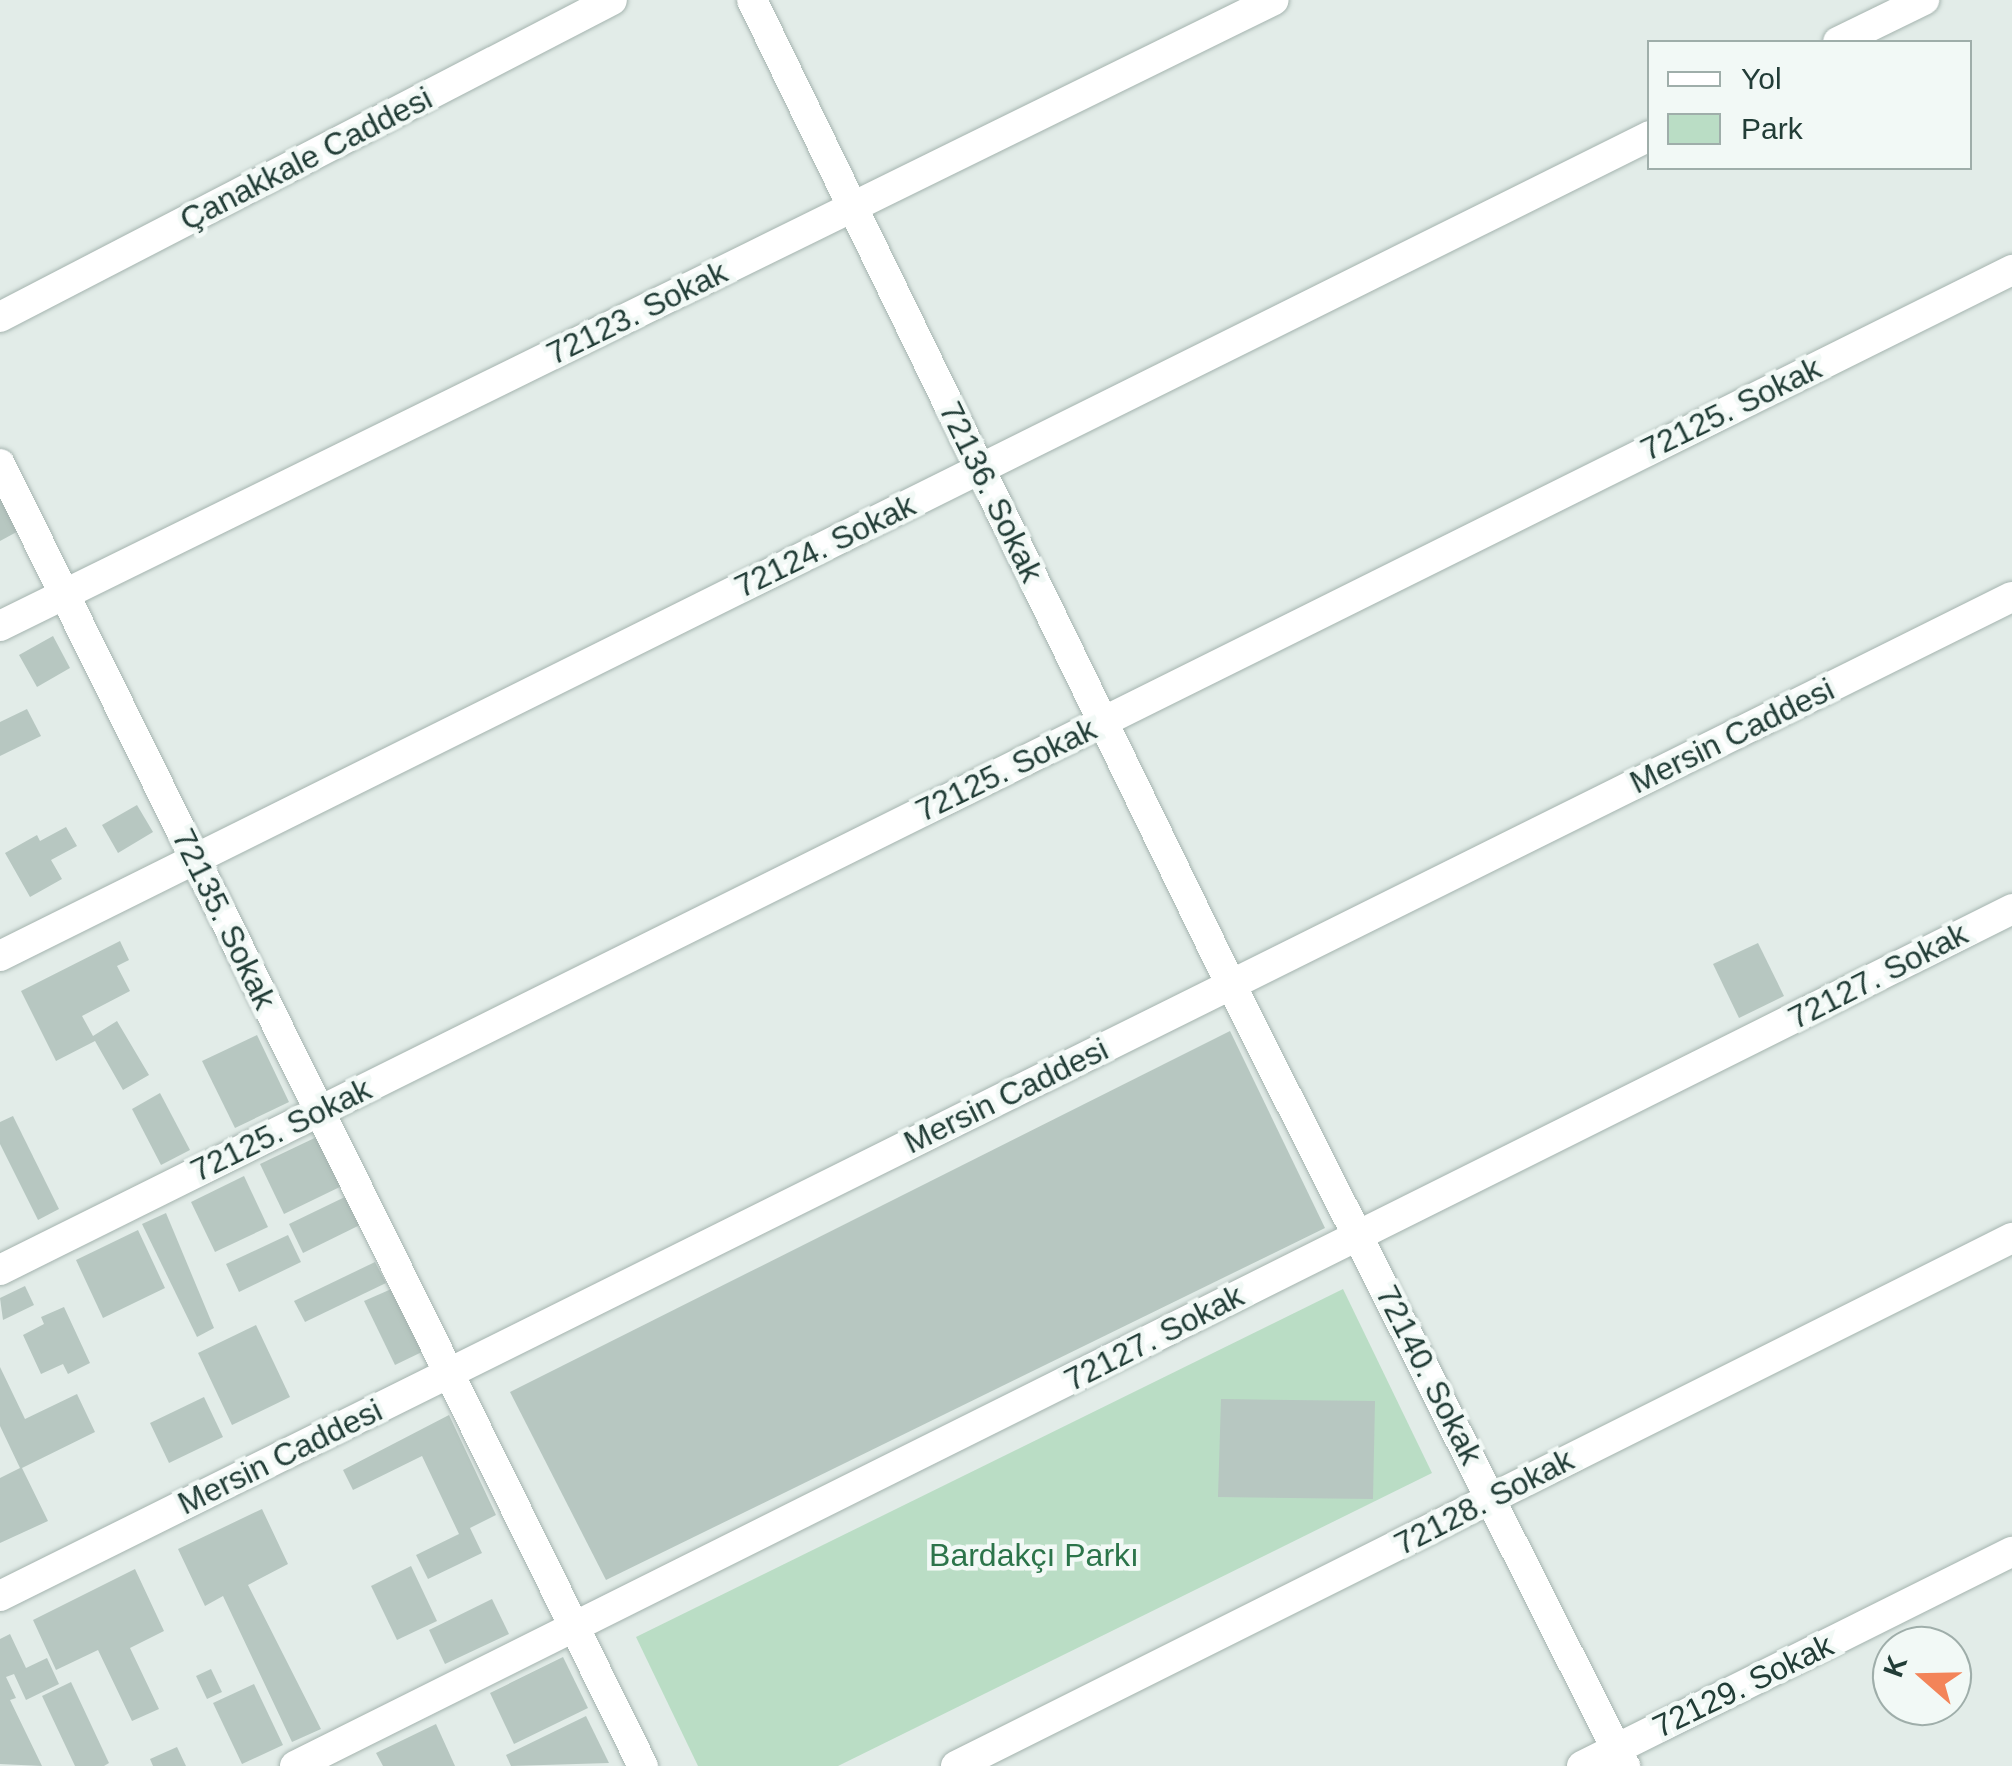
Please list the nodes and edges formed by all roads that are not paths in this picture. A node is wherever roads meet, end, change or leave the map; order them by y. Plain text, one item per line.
1 (612, 0) edge
2 (752, 0) edge
3 (1274, 0) edge
4 (1924, 0) edge
5 (1842, 40) edge
6 (1647, 137) edge
7 (852, 207) junction
8 (2012, 270) edge
9 (0, 317) edge
10 (0, 464) edge
11 (980, 469) junction
12 (64, 594) junction
13 (2012, 597) edge
14 (0, 626) edge
15 (1103, 721) junction
16 (195, 859) junction
17 (2012, 909) edge
18 (0, 956) edge
19 (1232, 985) junction
20 (319, 1111) junction
21 (1358, 1236) junction
22 (2012, 1238) edge
23 (0, 1270) edge
24 (448, 1373) junction
25 (1491, 1499) junction
26 (2012, 1552) edge
27 (0, 1596) edge
28 (574, 1627) junction
29 (1621, 1758) edge
30 (295, 1766) edge
31 (643, 1766) edge
32 (956, 1766) edge
33 (1582, 1766) edge

1 - 9 street, Çanakkale Caddesi
2 - 7 street, 72136. Sokak
3 - 7 street, 72123. Sokak
4 - 5 street
6 - 11 street, 72124. Sokak
7 - 11 street, 72136. Sokak
7 - 12 street, 72123. Sokak
8 - 15 street, 72125. Sokak
10 - 12 street, 72135. Sokak
11 - 15 street, 72136. Sokak
11 - 16 street, 72124. Sokak
12 - 14 street, 72123. Sokak
12 - 16 street, 72135. Sokak
13 - 19 street, Mersin Caddesi
15 - 19 street, 72136. Sokak
15 - 20 street, 72125. Sokak
16 - 18 street, 72124. Sokak
16 - 20 street, 72135. Sokak
17 - 21 street, 72127. Sokak
19 - 21 street, 72140. Sokak
19 - 24 street, Mersin Caddesi
20 - 23 street, 72125. Sokak
20 - 24 street, 72135. Sokak
21 - 25 street, 72140. Sokak
21 - 28 street, 72127. Sokak
22 - 25 street, 72128. Sokak
24 - 27 street, Mersin Caddesi
24 - 28 street, 72135. Sokak
25 - 29 street, 72140. Sokak
25 - 32 street, 72128. Sokak
26 - 29 street, 72129. Sokak
28 - 30 street, 72127. Sokak
28 - 31 street, 72135. Sokak
29 - 33 street, 72129. Sokak

